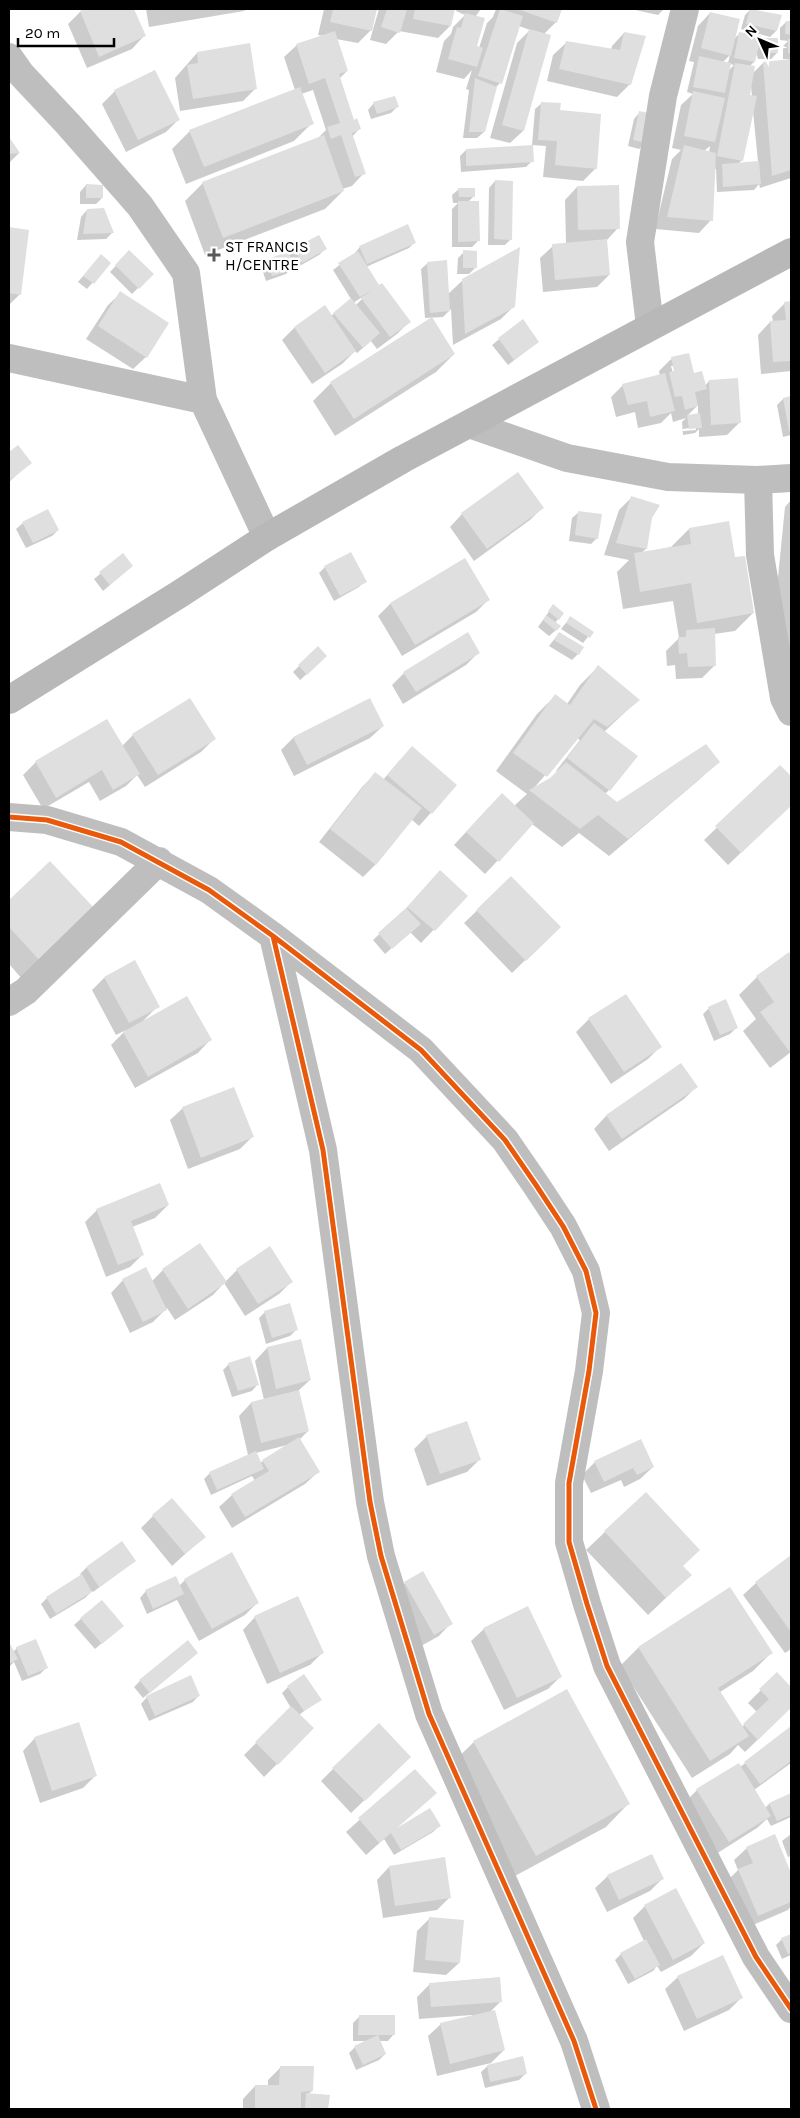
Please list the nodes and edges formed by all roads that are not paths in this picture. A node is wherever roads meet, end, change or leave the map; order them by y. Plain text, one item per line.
1 (685, 9) edge
2 (9, 57) edge
3 (791, 252) edge
4 (650, 326) junction
5 (9, 358) edge
6 (203, 400) junction
7 (469, 424) junction
8 (791, 478) edge
9 (758, 480) junction
10 (267, 537) junction
11 (9, 700) edge
12 (791, 712) edge
13 (9, 817) edge
14 (159, 861) junction
15 (273, 936) junction
16 (9, 1002) edge
17 (791, 2010) edge
18 (596, 2109) edge

1 - 4 street
2 - 6 street
3 - 4 main road
4 - 7 main road
5 - 6 street
6 - 10 street
7 - 9 street
7 - 10 main road
8 - 9 street
9 - 12 street
10 - 11 main road
13 - 14 street
14 - 15 street
14 - 16 street
15 - 17 street
15 - 18 street

